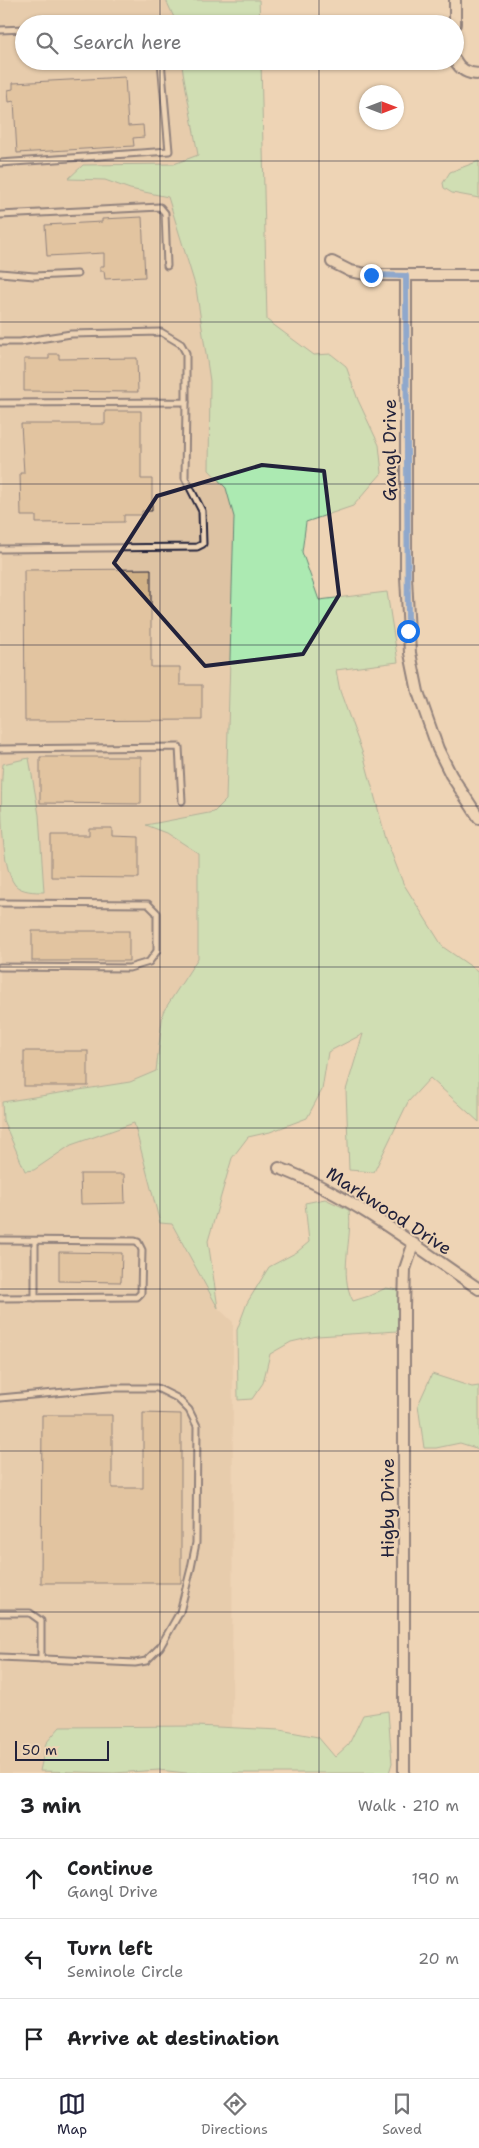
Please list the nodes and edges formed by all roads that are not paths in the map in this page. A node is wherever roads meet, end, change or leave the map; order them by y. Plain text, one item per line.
1 (455, 0) edge
2 (455, 15) edge
3 (15, 29) edge
4 (0, 30) edge
5 (162, 70) edge
6 (462, 70) edge
7 (479, 74) edge
8 (0, 163) edge
9 (0, 214) edge
10 (332, 262) dead end
11 (167, 266) dead end
12 (0, 273) edge
13 (77, 274) dead end
14 (479, 275) edge
15 (406, 276) junction
16 (0, 342) edge
17 (186, 402) junction
18 (0, 403) edge
19 (0, 549) edge
20 (0, 749) edge
21 (182, 801) dead end
22 (479, 818) edge
23 (0, 903) edge
24 (0, 967) edge
25 (279, 1168) dead end
26 (0, 1240) edge
27 (35, 1241) junction
28 (413, 1245) junction
29 (479, 1289) edge
30 (0, 1298) edge
31 (35, 1298) junction
32 (0, 1398) edge
33 (0, 1613) edge
34 (0, 1657) edge
35 (41, 1659) junction
36 (404, 1773) edge

1 - 2 street
3 - 4 lane
5 - 8 lane
6 - 7 street
9 - 11 lane
10 - 15 street
12 - 13 lane
14 - 15 street
15 - 22 street, Gangl Drive
16 - 17 lane
17 - 18 lane
17 - 19 lane
20 - 21 lane
23 - 24 lane
25 - 28 street, Markwood Drive
26 - 27 lane
27 - 31 lane
27 - 31 lane
28 - 29 street, Markwood Drive
28 - 36 street, Higby Drive
30 - 31 lane
32 - 35 lane
33 - 35 lane
34 - 35 lane

